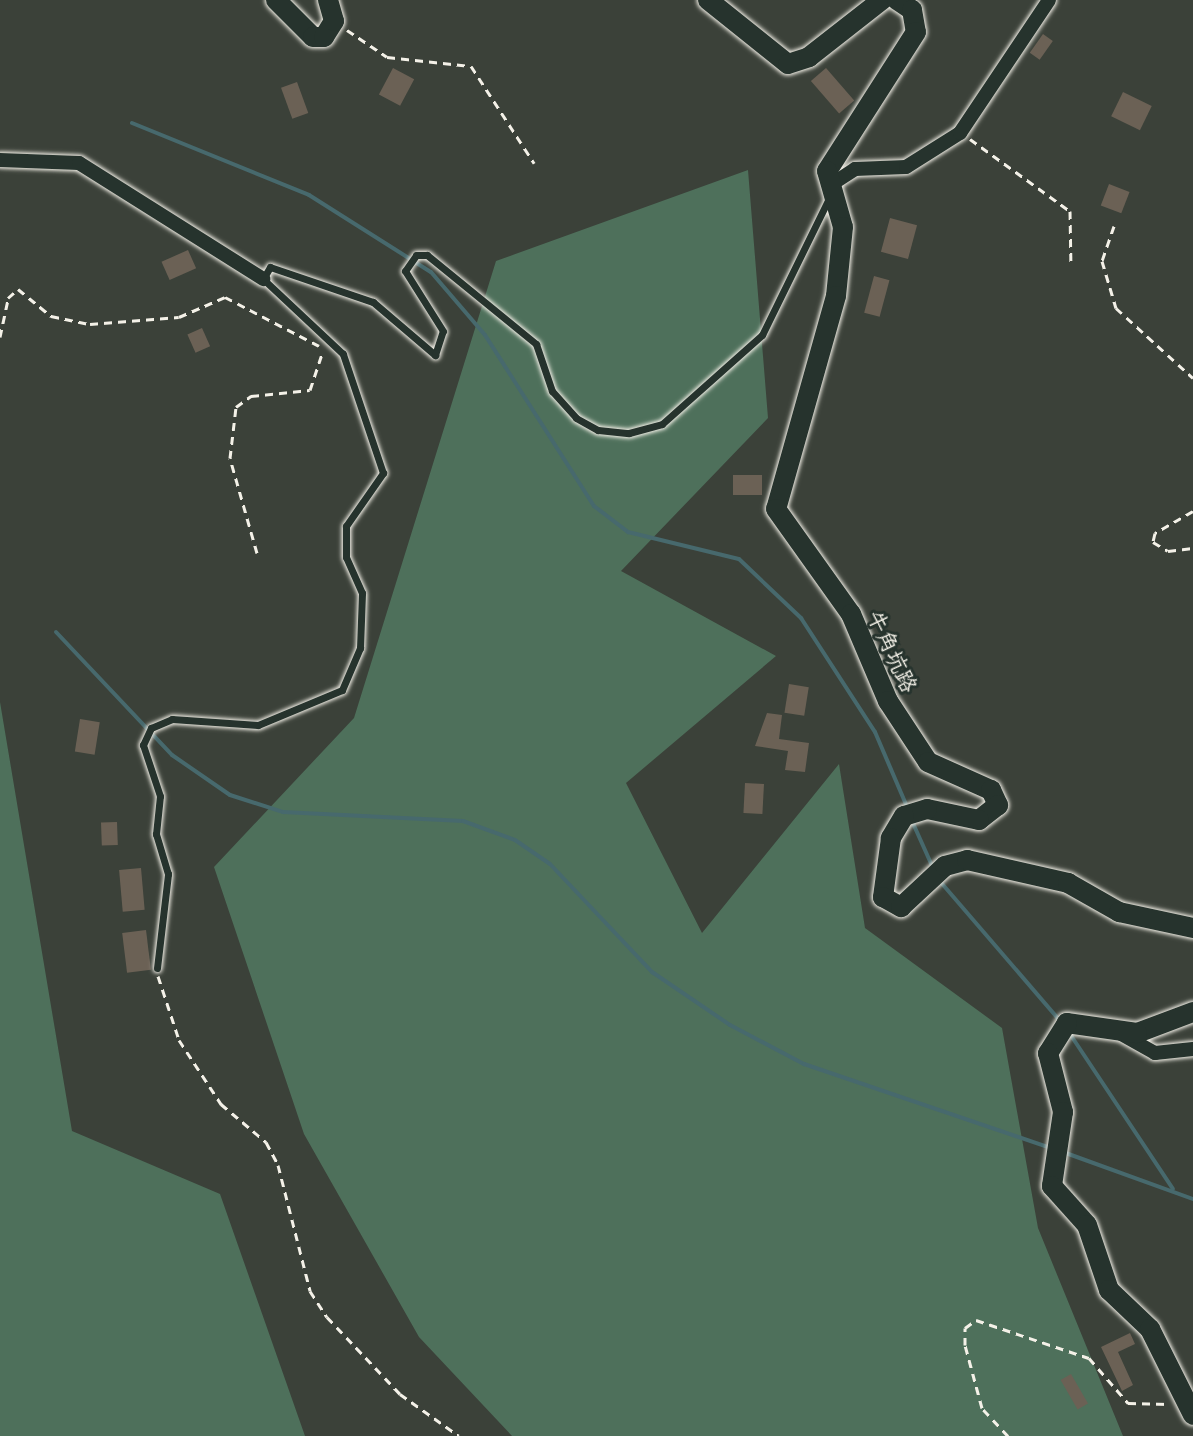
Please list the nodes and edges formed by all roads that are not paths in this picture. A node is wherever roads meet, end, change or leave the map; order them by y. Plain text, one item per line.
1 (276, 0) edge
2 (328, 0) edge
3 (708, 0) edge
4 (882, 0) edge
5 (897, 0) edge
6 (1049, 0) edge
7 (0, 160) edge
8 (832, 191) junction
9 (263, 279) junction
10 (1193, 928) edge
11 (157, 968) road end
12 (1193, 1012) edge
13 (1113, 1030) junction
14 (1193, 1049) edge
15 (1187, 1407) edge

1 - 2 street
3 - 4 street
5 - 8 street, 牛角坑路
6 - 8 street
7 - 9 street
8 - 9 lane
8 - 10 street, 牛角坑路
9 - 11 lane
12 - 13 street
13 - 14 street
13 - 15 street

